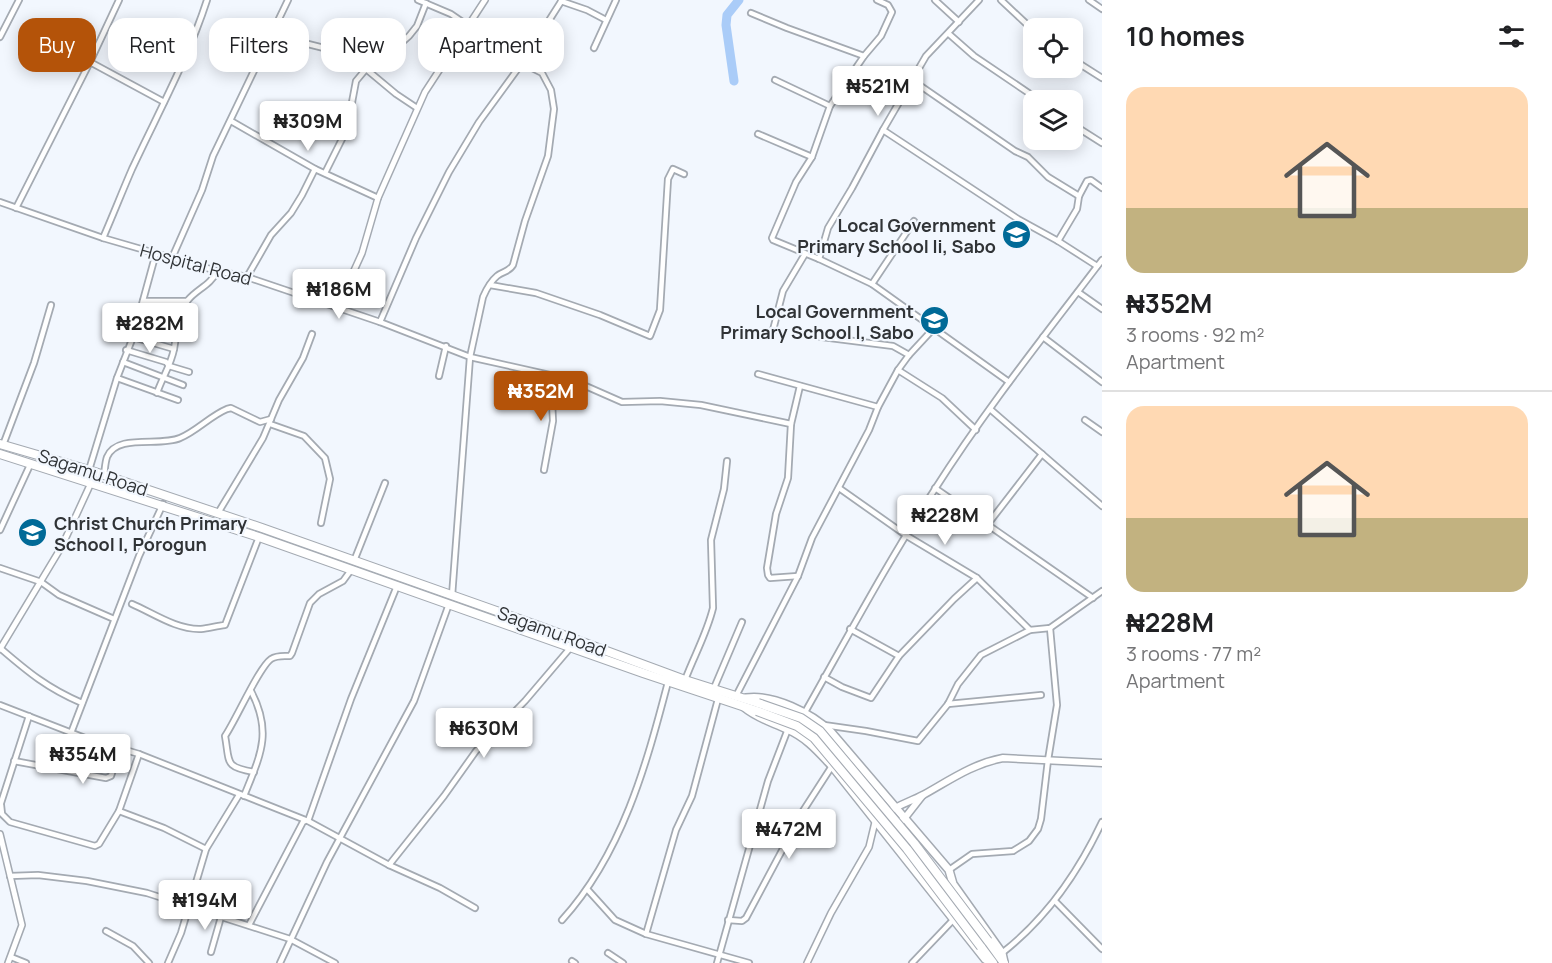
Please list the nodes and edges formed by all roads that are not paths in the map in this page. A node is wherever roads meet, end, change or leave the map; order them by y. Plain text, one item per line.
1 (19, 0) edge
2 (119, 0) edge
3 (207, 0) edge
4 (288, 0) edge
5 (485, 0) edge
6 (616, 0) edge
7 (877, 0) edge
8 (894, 0) edge
9 (935, 0) edge
10 (979, 0) edge
11 (1001, 0) edge
12 (1089, 0) edge
13 (422, 1) edge
14 (561, 1) edge
15 (888, 5) junction
16 (1102, 9) edge
17 (751, 13) dead end
18 (280, 18) edge
19 (456, 18) edge
20 (474, 18) edge
21 (550, 18) edge
22 (606, 20) junction
23 (1023, 21) edge
24 (959, 22) junction
25 (949, 33) junction
26 (0, 37) edge
27 (406, 39) edge
28 (594, 48) dead end
29 (96, 49) edge
30 (864, 56) junction
31 (96, 65) edge
32 (1083, 65) edge
33 (85, 72) edge
34 (255, 72) edge
35 (364, 72) edge
36 (369, 72) edge
37 (438, 72) edge
38 (515, 72) edge
39 (540, 72) edge
40 (1102, 78) edge
41 (775, 80) dead end
42 (912, 80) junction
43 (1024, 90) edge
44 (164, 102) junction
45 (830, 106) junction
46 (417, 108) junction
47 (231, 121) junction
48 (883, 130) junction
49 (1083, 131) edge
50 (758, 134) dead end
51 (1102, 143) edge
52 (812, 157) junction
53 (315, 169) junction
54 (325, 173) junction
55 (684, 174) dead end
56 (1102, 188) edge
57 (1079, 195) junction
58 (378, 198) junction
59 (0, 202) edge
60 (16, 208) junction
61 (914, 221) dead end
62 (104, 238) junction
63 (1058, 241) junction
64 (156, 254) junction
65 (806, 254) junction
66 (172, 258) junction
67 (819, 259) junction
68 (1102, 260) edge
69 (1097, 266) junction
70 (217, 271) junction
71 (247, 277) junction
72 (872, 284) junction
73 (490, 285) junction
74 (1078, 292) junction
75 (143, 301) junction
76 (187, 301) junction
77 (51, 305) dead end
78 (337, 308) junction
79 (1102, 309) edge
80 (380, 322) junction
81 (935, 327) junction
82 (312, 334) dead end
83 (772, 334) dead end
84 (814, 336) dead end
85 (133, 337) junction
86 (1043, 337) junction
87 (446, 346) junction
88 (126, 350) junction
89 (174, 350) junction
90 (909, 355) junction
91 (470, 357) junction
92 (123, 362) junction
93 (169, 366) junction
94 (898, 370) junction
95 (189, 372) dead end
96 (758, 374) dead end
97 (439, 376) dead end
98 (556, 376) junction
99 (117, 378) junction
100 (162, 378) junction
101 (1010, 382) junction
102 (1102, 382) edge
103 (183, 385) dead end
104 (800, 386) junction
105 (157, 393) junction
106 (178, 400) dead end
107 (878, 407) junction
108 (990, 410) junction
109 (1084, 420) dead end
110 (260, 422) junction
111 (270, 422) junction
112 (791, 424) junction
113 (976, 430) junction
114 (1102, 432) edge
115 (263, 438) junction
116 (2, 444) edge
117 (0, 454) edge
118 (1042, 454) junction
119 (727, 461) dead end
120 (30, 465) junction
121 (89, 470) junction
122 (544, 470) dead end
123 (104, 475) junction
124 (91, 483) junction
125 (385, 483) dead end
126 (130, 484) junction
127 (839, 488) junction
128 (935, 488) junction
129 (128, 494) junction
130 (163, 504) junction
131 (1102, 506) edge
132 (218, 513) junction
133 (321, 523) dead end
134 (988, 524) junction
135 (0, 530) edge
136 (907, 536) junction
137 (260, 537) junction
138 (352, 565) junction
139 (0, 568) edge
140 (798, 576) junction
141 (977, 578) junction
142 (41, 582) junction
143 (397, 586) junction
144 (1102, 591) edge
145 (452, 596) junction
146 (1093, 598) junction
147 (132, 604) dead end
148 (449, 604) junction
149 (114, 619) junction
150 (742, 622) dead end
151 (1050, 628) junction
152 (850, 629) junction
153 (1030, 630) junction
154 (571, 647) junction
155 (0, 648) edge
156 (899, 656) junction
157 (824, 677) junction
158 (685, 680) junction
159 (668, 682) junction
160 (714, 688) junction
161 (251, 691) junction
162 (1041, 695) dead end
163 (736, 696) junction
164 (746, 698) junction
165 (718, 699) junction
166 (82, 703) junction
167 (948, 704) junction
168 (0, 705) edge
169 (744, 707) junction
170 (758, 707) junction
171 (804, 714) junction
172 (29, 716) junction
173 (824, 725) junction
174 (788, 729) junction
175 (71, 733) junction
176 (85, 738) junction
177 (120, 748) junction
178 (139, 754) junction
179 (1048, 760) junction
180 (14, 761) junction
181 (1102, 763) edge
182 (832, 766) junction
183 (74, 771) junction
184 (254, 772) junction
185 (241, 796) junction
186 (922, 796) junction
187 (1, 806) edge
188 (894, 807) junction
189 (119, 811) junction
190 (903, 819) junction
191 (306, 820) junction
192 (875, 822) junction
193 (1102, 822) edge
194 (1100, 831) edge
195 (884, 832) junction
196 (0, 834) edge
197 (871, 838) junction
198 (340, 839) junction
199 (206, 849) junction
200 (390, 865) junction
201 (8, 869) junction
202 (0, 870) edge
203 (949, 870) junction
204 (10, 876) junction
205 (587, 889) junction
206 (1055, 901) junction
207 (189, 906) junction
208 (475, 908) dead end
209 (221, 917) junction
210 (561, 920) dead end
211 (728, 920) junction
212 (953, 920) junction
213 (249, 925) junction
214 (106, 931) dead end
215 (646, 934) junction
216 (290, 939) junction
217 (1102, 949) edge
218 (211, 952) dead end
219 (608, 953) dead end
220 (1002, 953) junction
221 (719, 955) junction
222 (11, 957) junction
223 (1004, 962) edge
224 (8, 963) edge
225 (26, 963) edge
226 (149, 963) edge
227 (168, 963) edge
228 (280, 963) edge
229 (335, 963) edge
230 (623, 963) edge
231 (717, 963) edge
232 (749, 963) edge
233 (807, 963) edge
234 (912, 963) edge
235 (992, 963) edge

1 - 26 street
2 - 29 street
3 - 44 street
4 - 18 street
5 - 20 street
6 - 22 street
7 - 15 street
8 - 15 street
9 - 24 street
10 - 24 street
11 - 23 street
12 - 16 street
13 - 19 street
13 - 27 street
14 - 21 street
14 - 22 street
15 - 30 street
17 - 30 street
22 - 28 street
24 - 25 street
25 - 42 street
25 - 43 street
30 - 45 street
31 - 44 street
32 - 40 street
33 - 60 street
34 - 47 street
35 - 54 street
36 - 46 street
37 - 46 street
38 - 80 street
39 - 73 street
41 - 45 street
42 - 48 street
42 - 57 street
44 - 62 street
45 - 52 street
46 - 58 street
47 - 53 street
47 - 66 street
48 - 63 street
48 - 67 street
49 - 51 street
50 - 52 street
52 - 65 street
53 - 54 street
53 - 71 street
54 - 58 street
55 - 73 street
56 - 57 street
57 - 63 street
58 - 78 street
59 - 60 street, Hospital Road
60 - 62 street, Hospital Road
61 - 72 street
62 - 64 street, Hospital Road
63 - 69 street
64 - 66 street, Hospital Road
64 - 75 street
65 - 67 street
65 - 83 street
66 - 70 street, Hospital Road
67 - 72 street
68 - 69 street
69 - 74 street
70 - 71 street, Hospital Road
70 - 76 street
71 - 78 street, Hospital Road
72 - 81 street
73 - 91 street
74 - 79 street
74 - 86 street
75 - 76 street
75 - 85 street
76 - 89 street
77 - 116 street
78 - 80 street, Hospital Road
80 - 87 street, Hospital Road
81 - 90 street
81 - 101 street
82 - 111 street
84 - 90 street
85 - 88 street
85 - 89 street
86 - 101 street
86 - 102 street
87 - 91 street, Hospital Road
87 - 97 street
88 - 92 street
88 - 93 street
89 - 93 street
90 - 94 street
91 - 98 street, Hospital Road
91 - 145 street
92 - 99 street
92 - 100 street
93 - 95 street
93 - 100 street
94 - 107 street
94 - 113 street
96 - 104 street
98 - 112 street, Hospital Road
98 - 122 street
99 - 105 street
99 - 121 street
100 - 103 street
100 - 105 street
101 - 108 street
104 - 107 street
104 - 112 street
105 - 106 street
107 - 127 street
108 - 113 street
108 - 118 street
109 - 114 street
110 - 111 street
110 - 115 street
110 - 123 street
111 - 115 street
111 - 133 street
112 - 140 street
113 - 128 street
115 - 132 street
116 - 121 highway, Sagamu Road
117 - 120 highway, Sagamu Road
118 - 131 street
118 - 134 street
119 - 158 street
120 - 124 highway, Sagamu Road
120 - 135 street
121 - 123 highway, Sagamu Road
123 - 126 highway, Sagamu Road
124 - 129 highway, Sagamu Road
124 - 142 street
125 - 138 street
126 - 129 highway
126 - 132 highway, Sagamu Road
127 - 136 street
127 - 140 street
128 - 134 street
128 - 136 street
129 - 130 highway, Sagamu Road
130 - 137 highway, Sagamu Road
130 - 149 street
132 - 138 highway, Sagamu Road
134 - 146 street
136 - 141 street
136 - 152 street
137 - 138 highway, Sagamu Road
137 - 147 street
138 - 143 highway, Sagamu Road
138 - 145 highway, Sagamu Road
138 - 161 street
139 - 142 street
140 - 163 street
141 - 153 street
141 - 156 street
142 - 149 street
142 - 155 street
143 - 148 highway, Sagamu Road
143 - 191 street
144 - 146 street
145 - 158 highway, Sagamu Road
146 - 151 street
148 - 154 highway, Sagamu Road
148 - 198 street
149 - 166 street
150 - 160 street
151 - 153 street
151 - 179 street
152 - 156 street
152 - 157 street
153 - 167 street
154 - 159 highway, Sagamu Road
154 - 200 street
155 - 166 street
156 - 157 street
157 - 171 street
158 - 160 highway, Sagamu Road
159 - 165 highway, Sagamu Road
159 - 205 street
160 - 163 highway, Sagamu Road
161 - 184 street
161 - 184 street
162 - 167 street
163 - 164 highway, Sagamu Road
164 - 170 highway, Sagamu Road
164 - 171 main road
165 - 169 highway, Sagamu Road
165 - 215 street
166 - 175 street
167 - 173 street
168 - 172 street
169 - 170 highway, Sagamu Road
169 - 174 main road
170 - 223 highway, Sagamu Road, bridge
170 - 235 highway, Sagamu Road, bridge
171 - 173 main road
172 - 175 street
172 - 180 street
173 - 188 main road
174 - 182 main road
174 - 211 street
175 - 176 street
176 - 177 street
176 - 183 street
177 - 178 street
177 - 183 street
178 - 185 street
178 - 189 street
179 - 181 main road
179 - 186 main road
179 - 203 street
180 - 183 street
180 - 187 street
182 - 192 main road
182 - 211 street
184 - 185 street
185 - 191 street
185 - 199 street
186 - 188 main road
186 - 190 main road
187 - 189 street
188 - 190 main road
188 - 192 main road
189 - 199 street
190 - 195 main road
190 - 203 main road
191 - 198 street
191 - 213 street
192 - 195 main road
192 - 197 street
193 - 194 street
194 - 206 street
195 - 197 street
195 - 212 main road
196 - 201 street
197 - 233 street
198 - 200 street
198 - 216 street
199 - 207 street
200 - 208 street
201 - 202 street
201 - 204 street
203 - 220 main road
204 - 207 street
204 - 222 street
205 - 210 street
205 - 215 street
206 - 217 street
206 - 220 street
207 - 209 street
207 - 227 street
209 - 213 street
209 - 218 street
211 - 221 street
212 - 234 street
212 - 235 main road
213 - 216 street
214 - 226 street
215 - 221 street
216 - 228 street
216 - 229 street
219 - 230 street
220 - 223 main road
221 - 231 street
221 - 232 street
222 - 224 street
222 - 225 street

